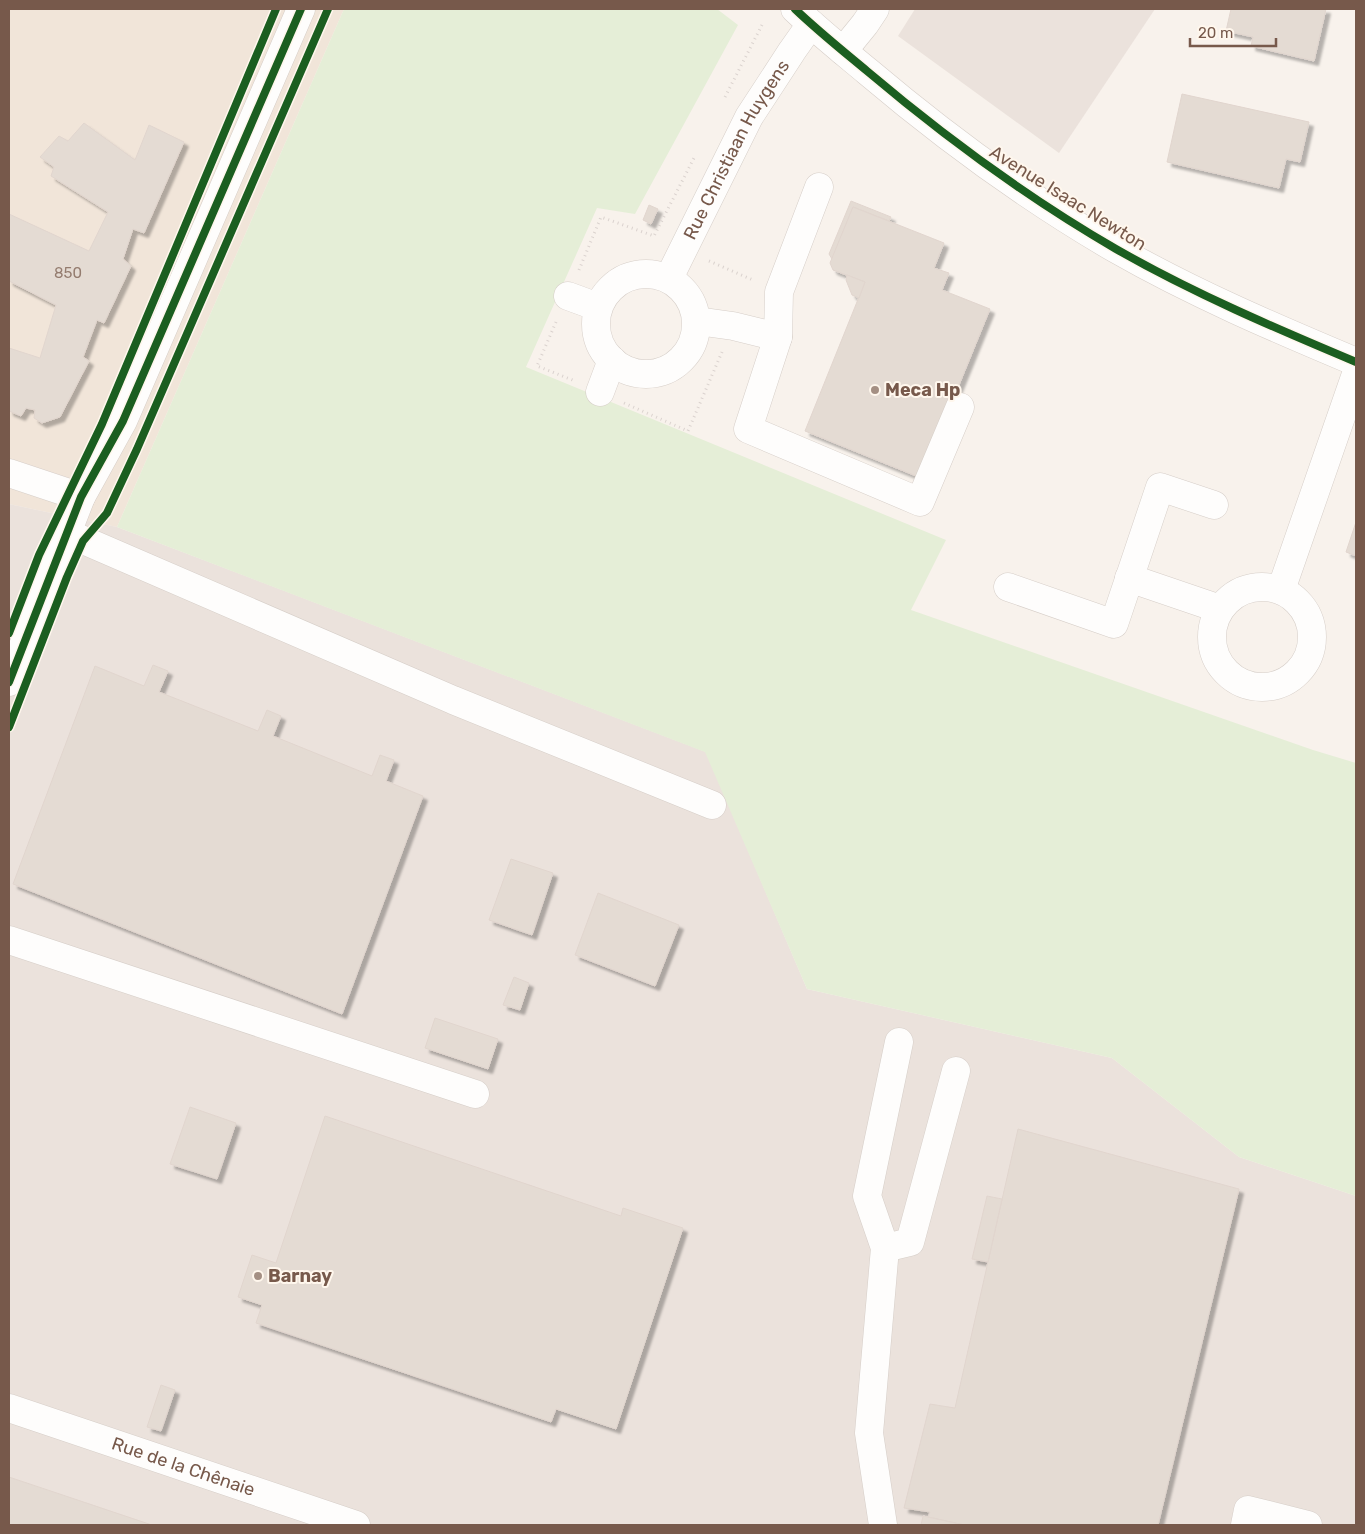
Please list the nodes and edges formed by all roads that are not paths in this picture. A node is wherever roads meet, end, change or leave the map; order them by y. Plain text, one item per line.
1 (300, 9) edge
2 (875, 9) edge
3 (803, 16) edge
4 (843, 51) junction
5 (819, 188) dead end
6 (669, 278) junction
7 (568, 296) road end
8 (598, 307) junction
9 (697, 321) junction
10 (778, 336) junction
11 (612, 360) junction
12 (1356, 362) edge
13 (1356, 374) edge
14 (600, 392) road end
15 (960, 408) dead end
16 (9, 473) edge
17 (81, 497) junction
18 (1214, 505) dead end
19 (67, 534) junction
20 (1129, 578) junction
21 (1008, 587) dead end
22 (1281, 590) junction
23 (1220, 609) junction
24 (9, 682) edge
25 (712, 805) dead end
26 (9, 940) edge
27 (899, 1042) dead end
28 (956, 1071) dead end
29 (475, 1094) dead end
30 (885, 1248) junction
31 (9, 1408) edge
32 (356, 1525) edge
33 (883, 1525) edge
34 (1245, 1525) edge
35 (1308, 1525) edge

1 - 17 street
2 - 4 street
3 - 4 street, Avenue Isaac Newton
3 - 6 street, Rue Christiaan Huygens
4 - 12 street, Avenue Isaac Newton
5 - 10 street
6 - 8 street
6 - 9 street
7 - 8 street
8 - 11 street
9 - 10 street
9 - 11 street
10 - 15 street
11 - 14 street
13 - 22 street
16 - 17 street
17 - 19 street
18 - 20 street
19 - 24 street
19 - 25 street
20 - 21 street
20 - 23 street
22 - 23 street
22 - 23 street
26 - 29 street
27 - 30 street
28 - 30 street
30 - 33 street
31 - 32 street, Rue de la Chênaie
34 - 35 street

